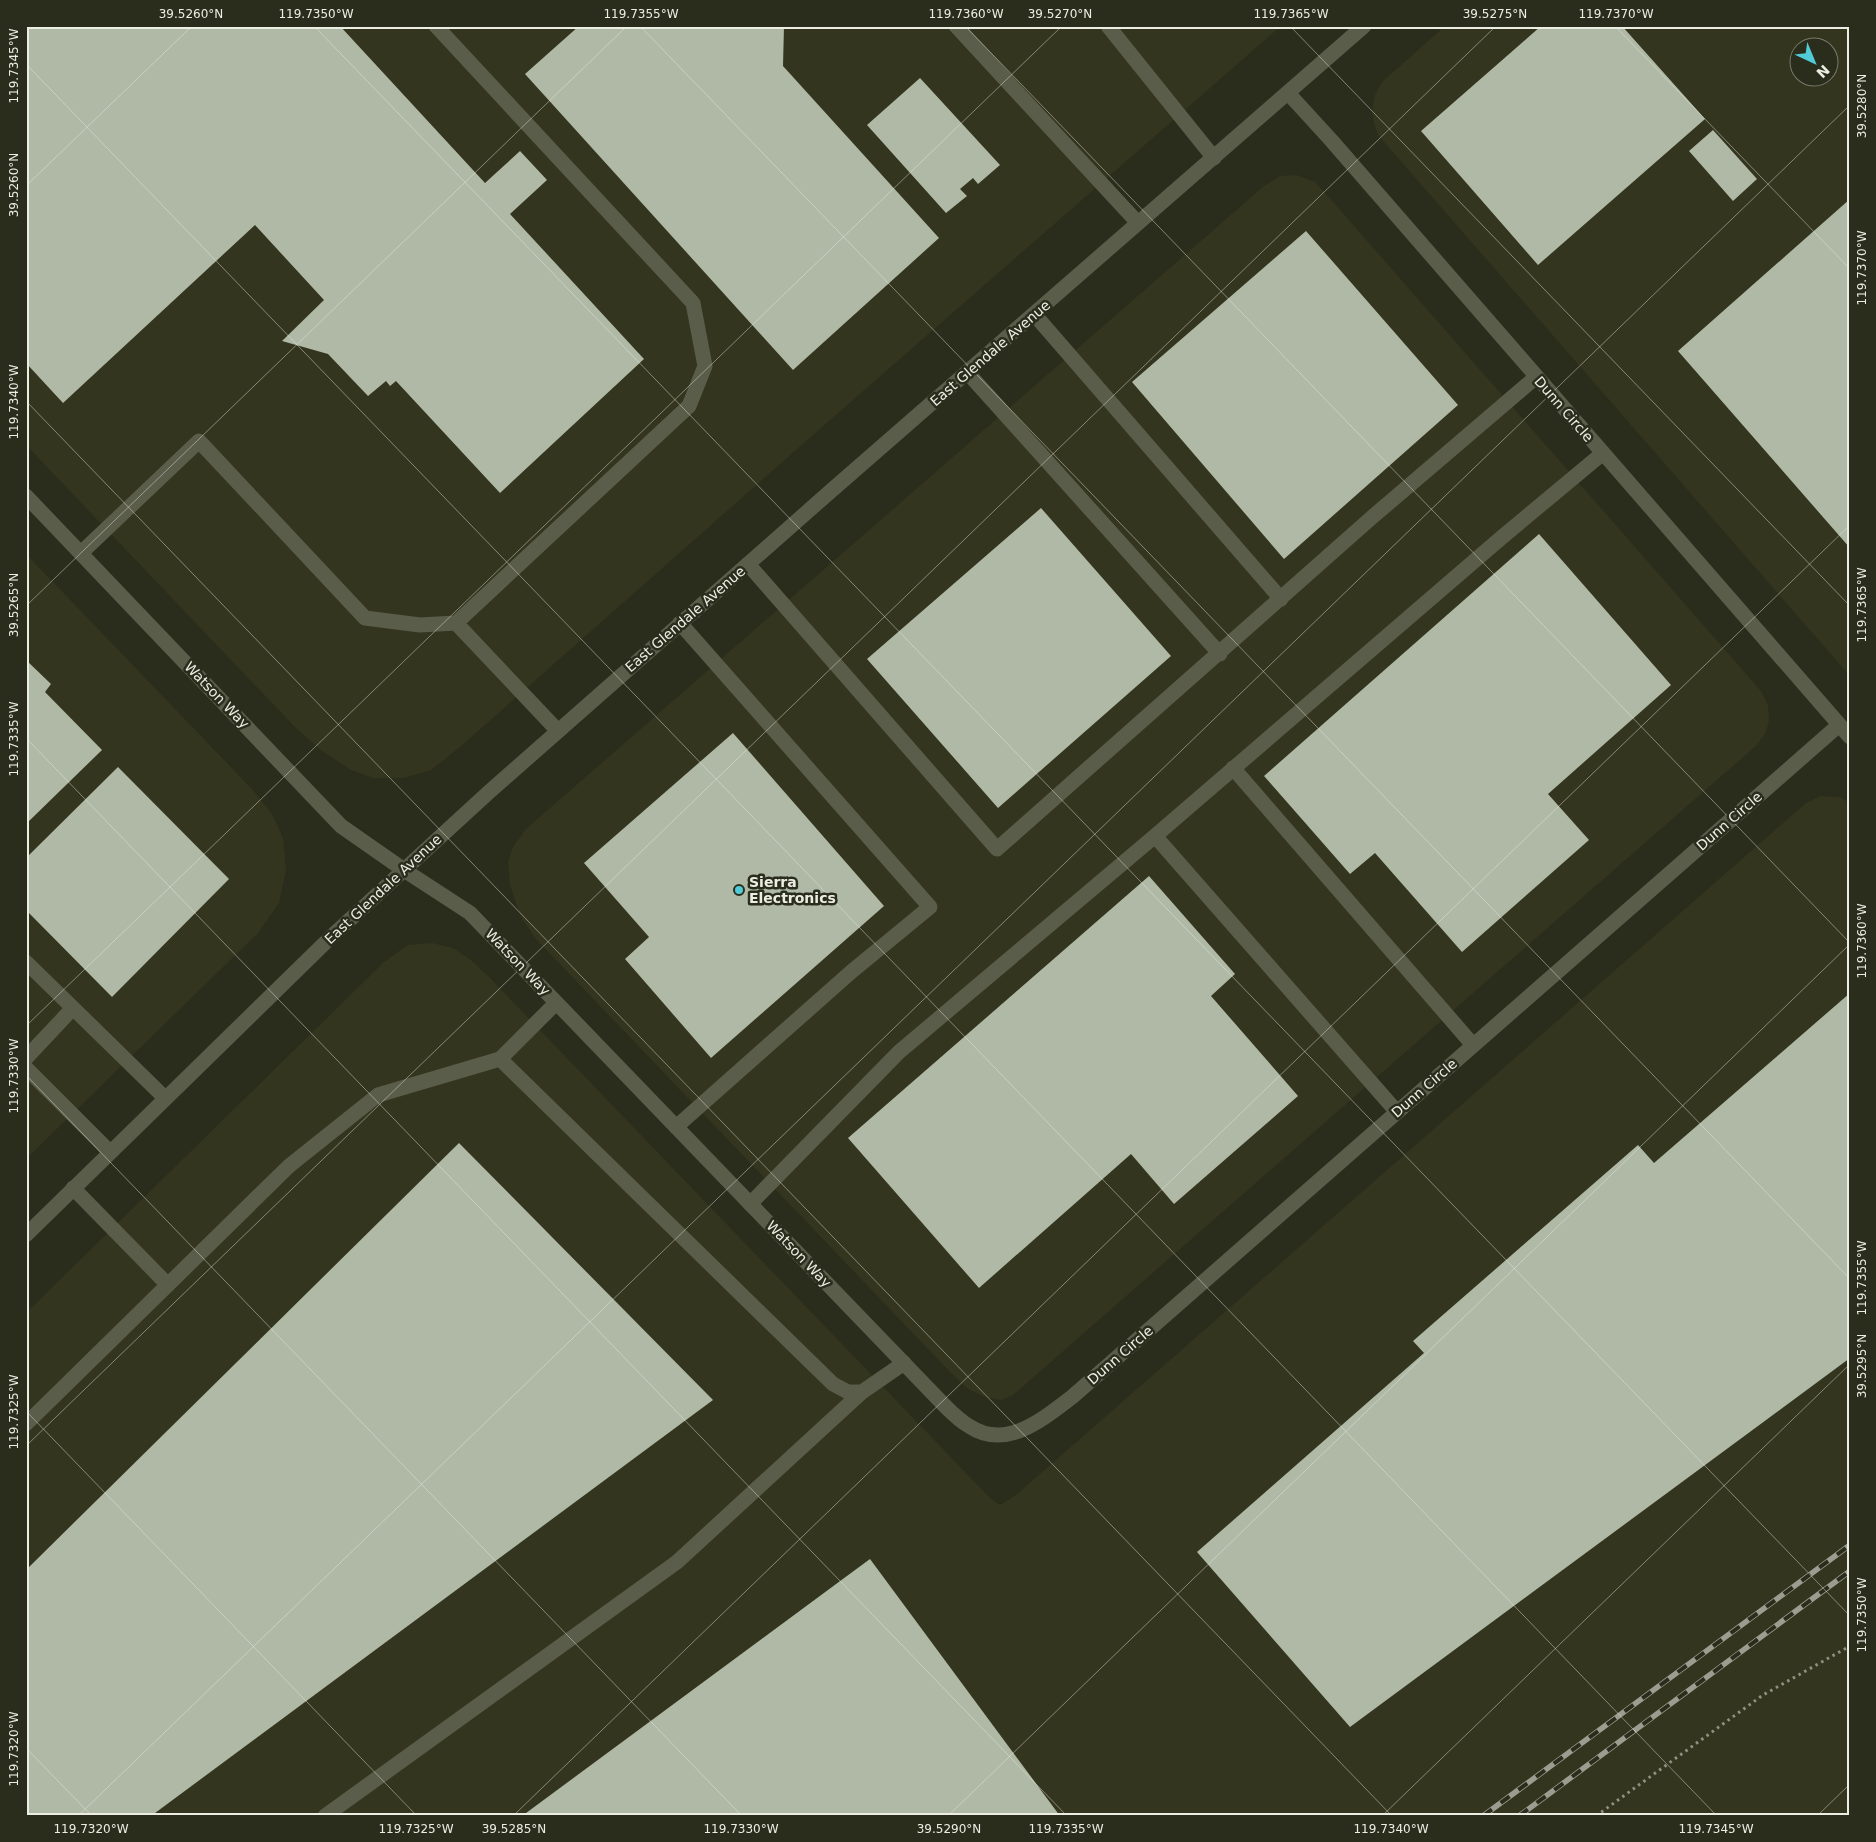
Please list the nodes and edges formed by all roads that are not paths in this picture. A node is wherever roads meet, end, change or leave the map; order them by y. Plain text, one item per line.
1 (436, 26) edge
2 (956, 26) edge
3 (1108, 26) edge
4 (1364, 26) edge
5 (1288, 93) junction
6 (1214, 158) junction
7 (1138, 224) junction
8 (1034, 314) junction
9 (967, 372) junction
10 (1536, 377) junction
11 (1603, 453) junction
12 (26, 496) edge
13 (81, 553) junction
14 (748, 564) junction
15 (1280, 599) junction
16 (456, 623) junction
17 (680, 623) junction
18 (1220, 654) junction
19 (1839, 725) junction
20 (558, 731) junction
21 (1850, 737) edge
22 (1233, 768) junction
23 (1155, 836) junction
24 (404, 870) junction
25 (26, 962) edge
26 (556, 1003) junction
27 (73, 1008) junction
28 (1473, 1046) junction
29 (26, 1058) edge
30 (500, 1059) junction
31 (26, 1068) edge
32 (165, 1098) junction
33 (1397, 1112) junction
34 (676, 1127) junction
35 (110, 1152) junction
36 (73, 1188) junction
37 (750, 1204) junction
38 (26, 1234) edge
39 (168, 1285) junction
40 (904, 1363) junction
41 (862, 1392) junction
42 (26, 1424) edge
43 (1000, 1436) joint
44 (325, 1816) edge

1 - 16 street
2 - 7 street
3 - 6 street
4 - 5 street, East Glendale Avenue
5 - 6 street, East Glendale Avenue
5 - 10 street, Dunn Circle
6 - 7 street, East Glendale Avenue
7 - 8 street, East Glendale Avenue
8 - 9 street, East Glendale Avenue
8 - 15 street
9 - 14 street, East Glendale Avenue
9 - 18 street
10 - 11 street, Dunn Circle
10 - 15 street
11 - 19 street, Dunn Circle
11 - 22 street
12 - 13 street, Watson Way
13 - 16 street
13 - 24 street, Watson Way
14 - 17 street, East Glendale Avenue
14 - 18 street
15 - 18 street
16 - 20 street
17 - 20 street, East Glendale Avenue
17 - 34 street
19 - 21 street, Dunn Circle
19 - 28 street, Dunn Circle
20 - 24 street, East Glendale Avenue
22 - 23 street
22 - 28 street
23 - 33 street
23 - 37 street
24 - 26 street, Watson Way
24 - 32 street, East Glendale Avenue
25 - 27 street
26 - 30 street
26 - 34 street, Watson Way
27 - 29 street
27 - 32 street
28 - 33 street, Dunn Circle
30 - 39 street
30 - 41 street
31 - 35 street
32 - 35 street, East Glendale Avenue
33 - 43 street, Dunn Circle
34 - 37 street, Watson Way
35 - 36 street, East Glendale Avenue
36 - 38 street, East Glendale Avenue
36 - 39 street
37 - 40 street, Watson Way
39 - 42 street
40 - 41 street
40 - 43 street, Watson Way
41 - 44 street

